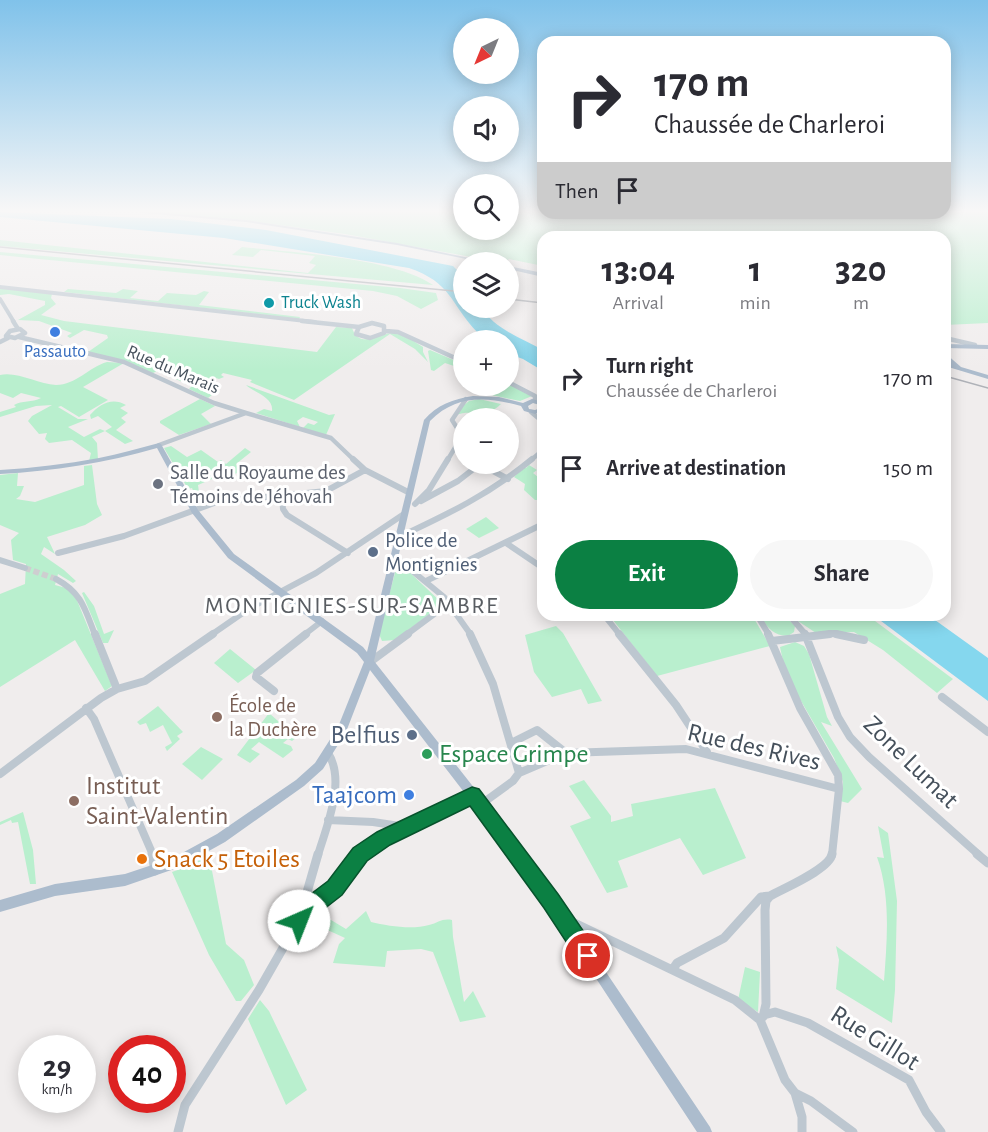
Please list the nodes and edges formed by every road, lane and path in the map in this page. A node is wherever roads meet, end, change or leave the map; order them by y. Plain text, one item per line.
1 (519, 269) edge
2 (537, 273) edge
3 (0, 286) edge
4 (0, 299) edge
5 (359, 327) junction
6 (18, 329) junction
7 (386, 331) junction
8 (19, 337) junction
9 (8, 338) junction
10 (951, 339) edge
11 (0, 342) edge
12 (975, 345) junction
13 (988, 347) edge
14 (951, 351) edge
15 (453, 357) edge
16 (951, 357) edge
17 (959, 368) joint
18 (988, 377) edge
19 (519, 387) edge
20 (466, 399) junction
21 (535, 401) joint
22 (524, 405) junction
23 (460, 408) edge
24 (537, 411) edge
25 (246, 413) junction
26 (159, 446) junction
27 (453, 452) edge
28 (537, 455) edge
29 (365, 470) junction
30 (0, 472) edge
31 (467, 474) edge
32 (499, 474) edge
33 (508, 479) junction
34 (408, 492) junction
35 (282, 497) junction
36 (409, 509) junction
37 (195, 511) junction
38 (537, 527) edge
39 (399, 537) junction
40 (506, 543) junction
41 (58, 553) dead end
42 (348, 553) junction
43 (394, 556) junction
44 (0, 561) edge
45 (537, 564) edge
46 (25, 568) tunnel mouth
47 (56, 579) tunnel mouth
48 (426, 580) junction
49 (280, 592) junction
50 (449, 603) junction
51 (322, 621) junction
52 (609, 621) edge
53 (760, 621) edge
54 (794, 621) edge
55 (808, 637) junction
56 (864, 640) dead end
57 (772, 641) junction
58 (369, 662) junction
59 (117, 689) junction
60 (274, 691) dead end
61 (942, 697) dead end
62 (86, 708) junction
63 (988, 732) edge
64 (511, 743) junction
65 (707, 752) junction
66 (328, 753) junction
67 (566, 753) junction
68 (519, 773) junction
69 (0, 774) edge
70 (839, 789) junction
71 (476, 800) junction
72 (328, 820) junction
73 (406, 827) junction
74 (988, 863) edge
75 (155, 871) junction
76 (770, 896) junction
77 (0, 906) edge
78 (302, 913) junction
79 (563, 918) junction
80 (673, 969) junction
81 (762, 1018) junction
82 (795, 1093) junction
83 (178, 1132) edge
84 (705, 1132) edge
85 (802, 1132) edge
86 (853, 1132) edge
87 (941, 1132) edge

1 - 2 main road
3 - 5 street
4 - 6 street
5 - 7 street
5 - 7 street
6 - 8 street
6 - 9 street
7 - 15 street
8 - 9 street, Rue du Marais
8 - 25 street, Rue du Marais
9 - 11 street
10 - 12 street
12 - 13 main road
12 - 14 main road
16 - 17 main road
17 - 18 main road
19 - 21 street
20 - 22 main road
20 - 23 street
20 - 34 main road
21 - 22 main road
22 - 24 main road
25 - 26 street
25 - 29 street, Rue du Marais
26 - 30 main road
26 - 37 main road
27 - 36 street
28 - 33 street
29 - 34 street, Rue du Marais
29 - 35 street
31 - 36 street
32 - 33 street
33 - 39 street
34 - 36 main road
35 - 37 street
35 - 42 street
36 - 39 main road
36 - 42 street
37 - 41 street
37 - 49 main road
38 - 40 street
39 - 43 main road
40 - 45 street
40 - 48 street
42 - 49 street
43 - 48 street
43 - 58 main road
44 - 46 street
47 - 59 street
48 - 50 street
49 - 51 main road
49 - 59 street
50 - 58 street
50 - 64 street
51 - 58 main road
51 - 60 street
52 - 65 street
53 - 57 street
54 - 55 street, Zone Lumat
55 - 56 street
55 - 57 street
55 - 74 street, Zone Lumat
57 - 70 street
58 - 66 main road
58 - 71 main road
59 - 62 street
61 - 63 street
62 - 69 street
62 - 75 street
64 - 67 street
64 - 68 street
65 - 67 street, Rue des Rives
65 - 70 street, Rue des Rives
66 - 72 street
66 - 75 main road
67 - 68 street, Rue des Rives
68 - 71 street, Rue des Rives
70 - 76 street
71 - 73 street, Rue des Rives
71 - 79 main road
72 - 73 street
72 - 78 street
73 - 78 street, Rue des Rives
75 - 77 main road
76 - 80 street
76 - 81 street
78 - 83 street
79 - 80 street
79 - 84 main road
80 - 81 street
81 - 82 street
81 - 87 street, Rue Gillot
82 - 85 street
82 - 86 street

